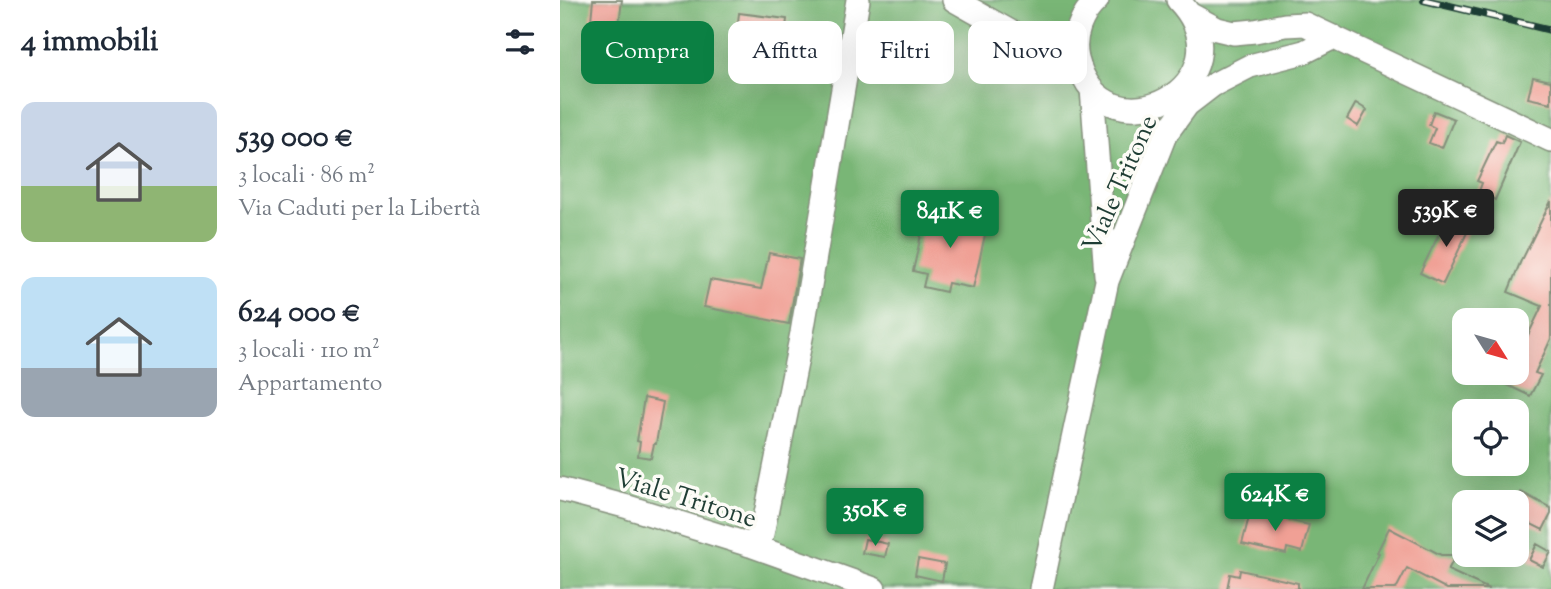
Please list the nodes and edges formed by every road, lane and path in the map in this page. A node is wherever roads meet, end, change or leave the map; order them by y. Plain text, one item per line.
1 (858, 0) edge
2 (954, 0) edge
3 (1097, 0) edge
4 (1184, 8) edge
5 (989, 21) edge
6 (1081, 21) edge
7 (1334, 37) junction
8 (1189, 79) junction
9 (1087, 81) edge
10 (1086, 84) edge
11 (1163, 103) junction
12 (1187, 105) junction
13 (1551, 140) edge
14 (1107, 281) junction
15 (560, 489) edge
16 (750, 545) junction
17 (874, 589) edge
18 (1041, 589) edge

1 - 16 street
2 - 5 street
3 - 6 street, Viale Tritone
4 - 7 street
4 - 8 street
7 - 12 street, Viale Tritone
7 - 13 street
8 - 11 street
8 - 12 street
9 - 11 street
10 - 14 street, Viale Tritone
11 - 12 street
12 - 14 street, Viale Tritone
14 - 18 street, Viale Tritone
15 - 16 street, Viale Tritone
16 - 17 street, Viale Tritone

